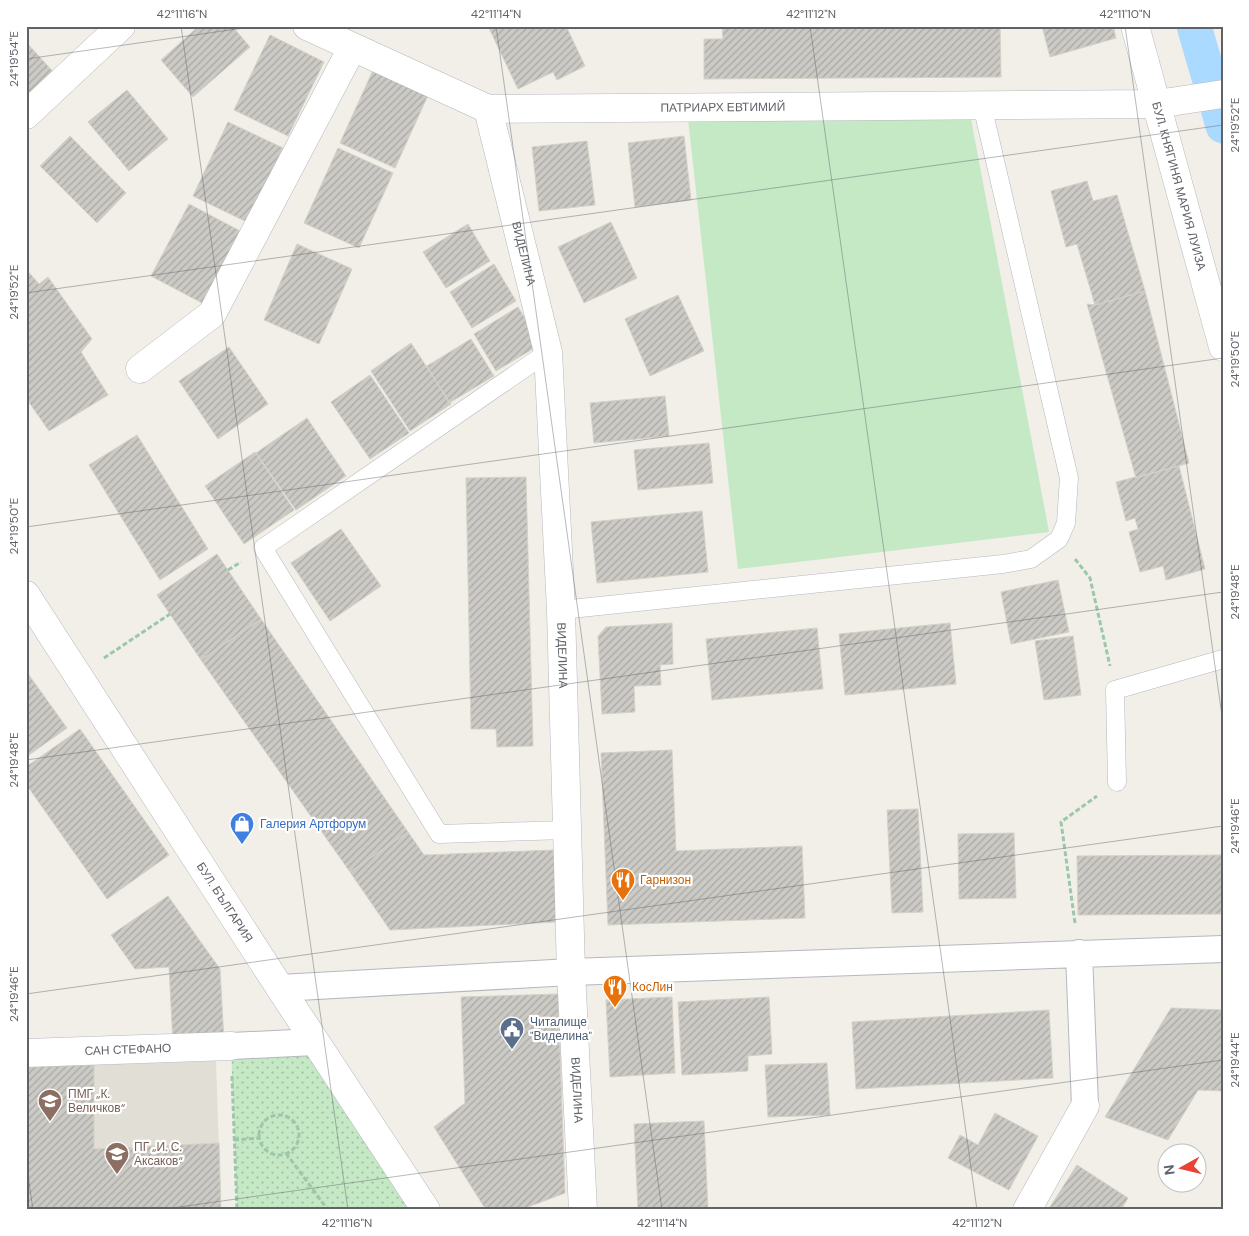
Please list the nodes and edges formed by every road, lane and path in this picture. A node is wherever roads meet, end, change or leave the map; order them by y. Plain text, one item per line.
1 (121, 26) edge
2 (307, 26) edge
3 (1135, 26) edge
4 (352, 48) junction
5 (1223, 94) edge
6 (1157, 104) junction
7 (982, 105) junction
8 (488, 109) junction
9 (26, 115) edge
10 (1223, 347) edge
11 (548, 352) junction
12 (140, 369) dead end
13 (1059, 539) junction
14 (26, 595) edge
15 (561, 610) junction
16 (170, 614) dead end
17 (1223, 659) edge
18 (78, 675) junction
19 (1115, 690) junction
20 (1117, 782) joint
21 (566, 830) junction
22 (1223, 949) edge
23 (1079, 953) junction
24 (571, 972) junction
25 (280, 988) junction
26 (315, 1042) junction
27 (230, 1046) junction
28 (26, 1053) edge
29 (1085, 1106) joint
30 (259, 1138) junction
31 (234, 1140) junction
32 (286, 1153) junction
33 (237, 1210) edge
34 (328, 1210) edge
35 (426, 1210) edge
36 (583, 1210) edge
37 (1027, 1210) edge

1 - 9 street
2 - 4 street, ПАТРИАРХ ЕВТИМИЙ
3 - 6 street, БУЛ. КНЯГИНЯ МАРИЯ ЛУИЗА
4 - 8 street, ПАТРИАРХ ЕВТИМИЙ
4 - 12 street
5 - 6 street, ПАТРИАРХ ЕВТИМИЙ
6 - 7 street, ПАТРИАРХ ЕВТИМИЙ
6 - 10 street, БУЛ. КНЯГИНЯ МАРИЯ ЛУИЗА
7 - 8 street, ПАТРИАРХ ЕВТИМИЙ
7 - 13 lane
8 - 11 street, ВИДЕЛИНА
11 - 15 street, ВИДЕЛИНА
11 - 21 lane
13 - 15 lane
13 - 19 path
14 - 18 street, БУЛ. БЪЛГАРИЯ
15 - 21 street, ВИДЕЛИНА
16 - 18 path
17 - 19 lane
18 - 25 street, БУЛ. БЪЛГАРИЯ
19 - 20 lane
20 - 23 path
21 - 24 street, ВИДЕЛИНА
22 - 23 street
23 - 24 street
23 - 29 street
24 - 25 street
24 - 36 street, ВИДЕЛИНА
25 - 26 street, БУЛ. БЪЛГАРИЯ
26 - 27 street
26 - 35 street, БУЛ. БЪЛГАРИЯ
27 - 28 street, САН СТЕФАНО
27 - 31 path
29 - 37 street
30 - 31 path
30 - 32 path
30 - 32 path
31 - 33 path
32 - 34 path

